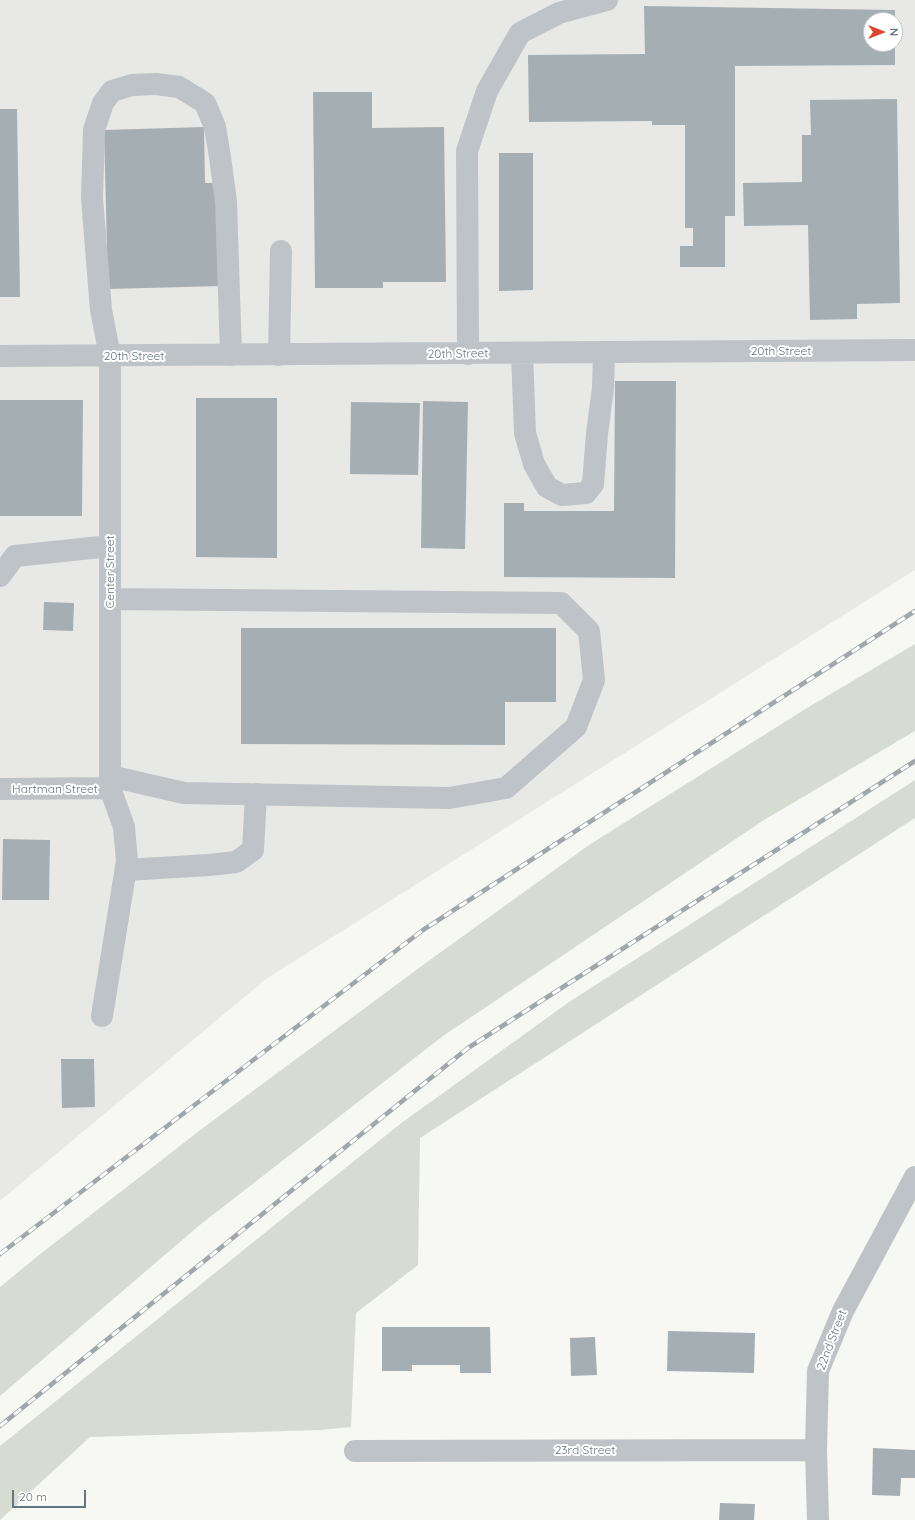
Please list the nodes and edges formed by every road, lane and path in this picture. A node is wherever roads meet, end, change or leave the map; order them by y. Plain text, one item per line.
1 (607, 0) edge
2 (281, 251) dead end
3 (915, 350) edge
4 (604, 352) junction
5 (522, 353) junction
6 (468, 354) junction
7 (231, 355) junction
8 (279, 355) junction
9 (0, 356) edge
10 (110, 356) junction
11 (110, 546) junction
12 (0, 576) edge
13 (110, 599) junction
14 (110, 782) junction
15 (0, 789) edge
16 (256, 794) junction
17 (126, 870) junction
18 (102, 1016) dead end
19 (915, 1178) edge
20 (816, 1450) junction
21 (355, 1451) dead end
22 (818, 1520) edge

1 - 6 street
2 - 8 street
3 - 4 street, 20th Street
4 - 5 street, 20th Street
4 - 5 street
5 - 6 street, 20th Street
6 - 8 street, 20th Street
7 - 8 street, 20th Street
7 - 10 street, 20th Street
7 - 10 street, Center Street
9 - 10 street, 20th Street
10 - 11 street, Center Street
11 - 12 street
11 - 13 street, Center Street
13 - 14 street, Center Street
13 - 16 street, Hartman Street
14 - 15 street, Hartman Street
14 - 16 street, Hartman Street
14 - 17 street, Center Street
16 - 17 street
17 - 18 street, Center Street
19 - 20 street, 22nd Street
20 - 21 street, 23rd Street
20 - 22 street, 22nd Street

